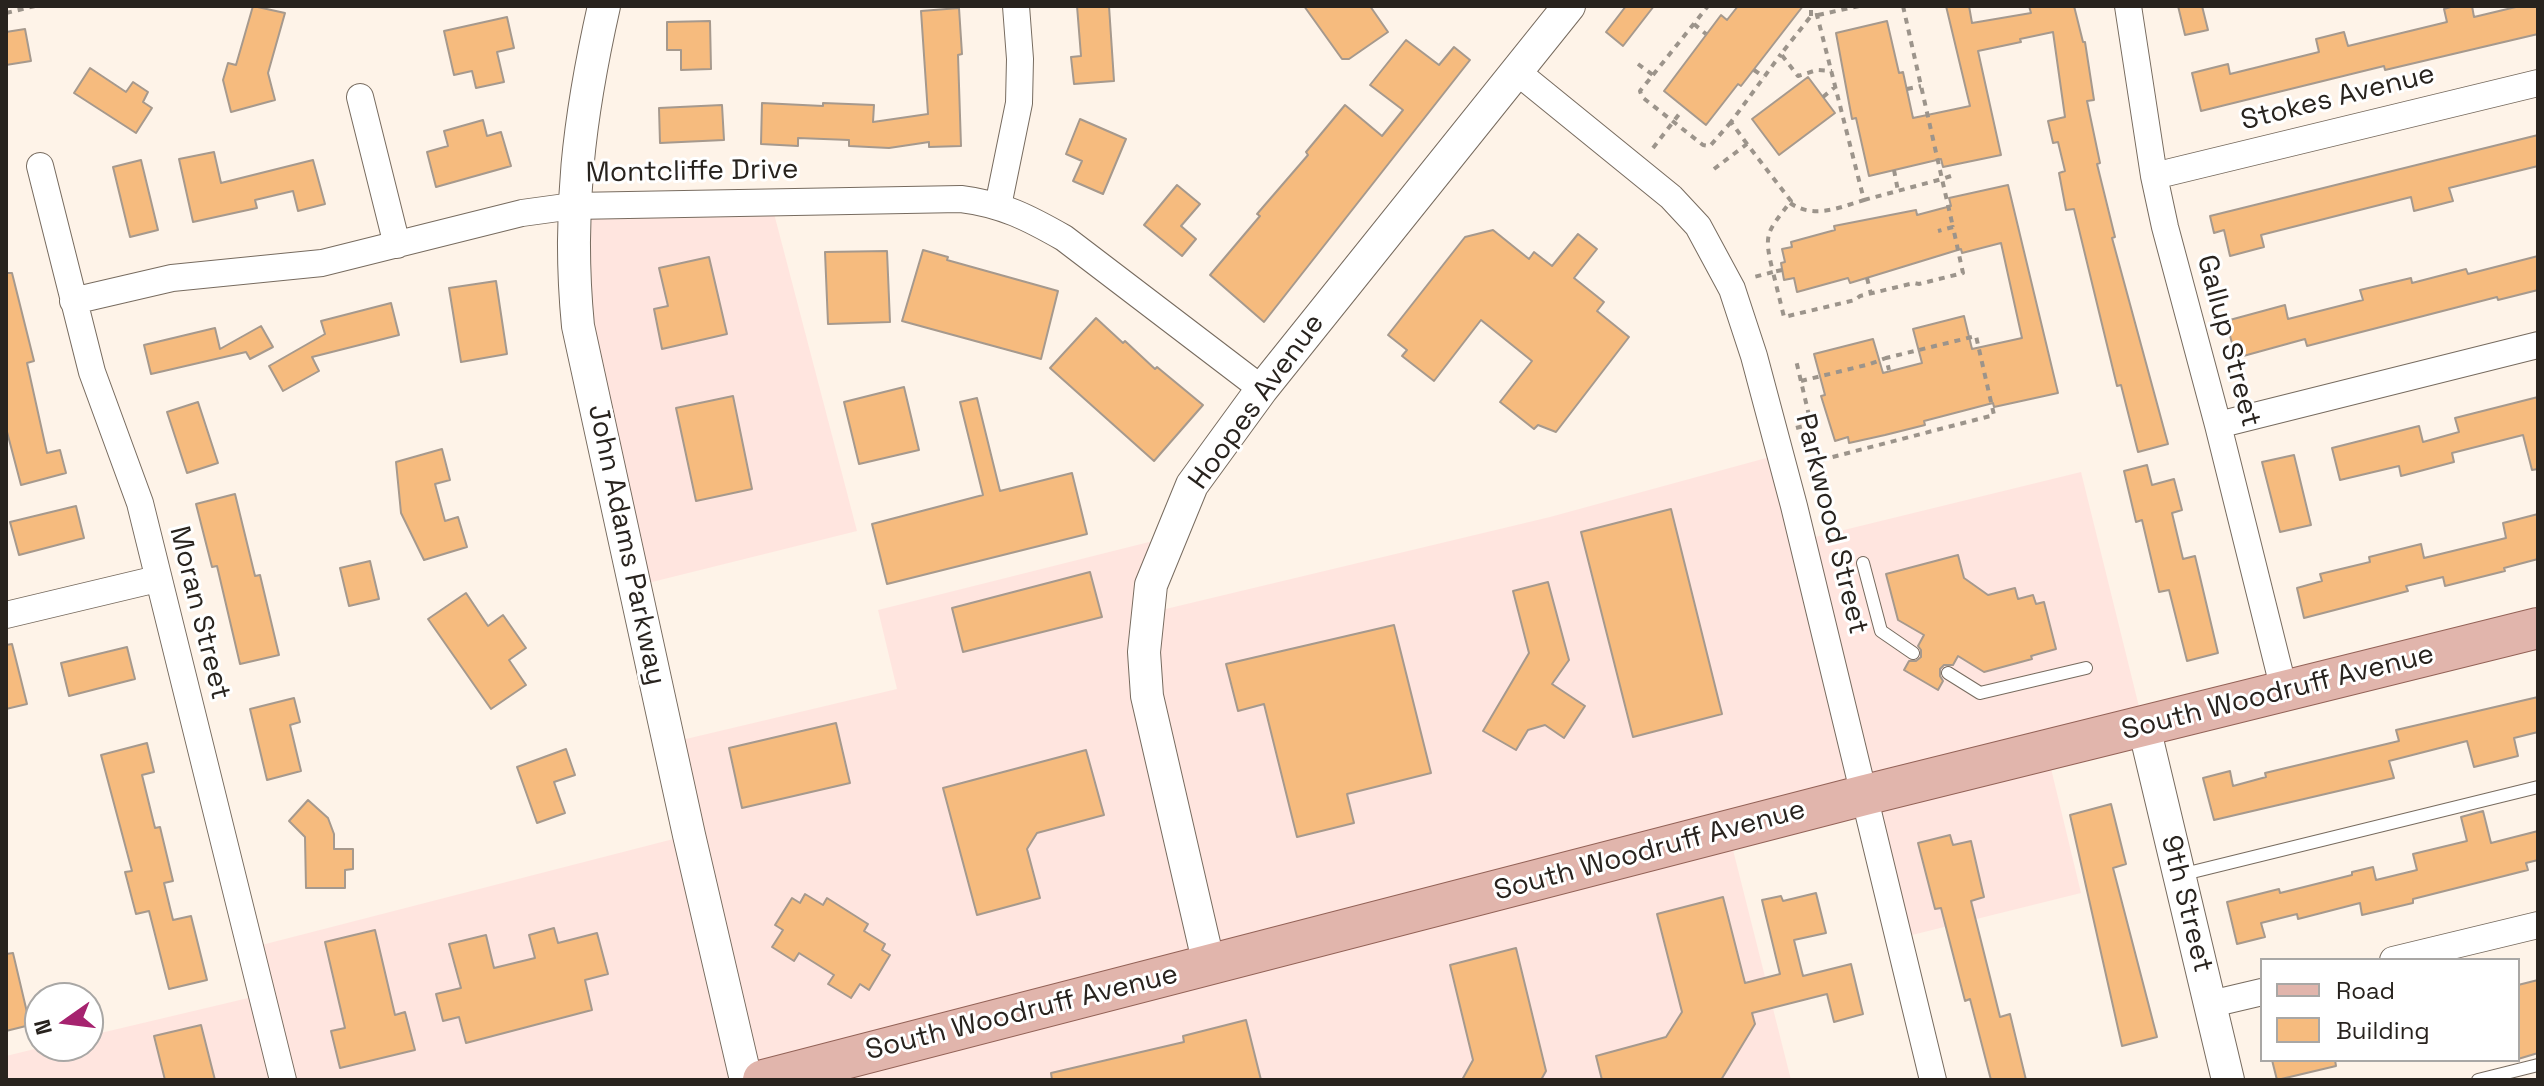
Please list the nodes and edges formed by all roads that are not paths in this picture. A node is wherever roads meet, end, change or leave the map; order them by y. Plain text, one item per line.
1 (604, 6) edge
2 (1016, 6) edge
3 (1569, 6) edge
4 (2128, 6) edge
5 (1516, 71) junction
6 (2538, 83) edge
7 (360, 97) dead end
8 (40, 166) dead end
9 (2154, 176) junction
10 (573, 206) junction
11 (998, 206) junction
12 (397, 245) junction
13 (73, 301) junction
14 (2538, 345) edge
15 (1262, 389) junction
16 (2218, 425) junction
17 (1863, 563) dead end
18 (157, 579) junction
19 (6, 615) edge
20 (2538, 628) edge
21 (1913, 653) dead end
22 (2086, 668) dead end
23 (1948, 673) dead end
24 (2284, 690) junction
25 (2144, 727) junction
26 (2538, 787) edge
27 (1865, 795) junction
28 (2179, 875) junction
29 (2538, 925) edge
30 (2401, 958) edge
31 (1209, 965) junction
32 (2260, 992) edge
33 (2211, 1004) junction
34 (2538, 1065) edge
35 (283, 1080) edge
36 (746, 1080) edge
37 (763, 1080) edge
38 (1933, 1080) edge
39 (2228, 1080) edge
40 (2478, 1080) edge

1 - 10 street, John Adams Parkway
2 - 11 street
3 - 5 street, Hoopes Avenue
4 - 9 street, Gallup Street
5 - 15 street, Hoopes Avenue
5 - 27 street, Parkwood Street
6 - 9 street, Stokes Avenue
7 - 12 street
8 - 13 street, Moran Street
9 - 16 street, Gallup Street
10 - 11 street, Montcliffe Drive
10 - 12 street, Montcliffe Drive
10 - 36 street, John Adams Parkway
11 - 15 street, Montcliffe Drive
12 - 13 street, Montcliffe Drive
13 - 18 street, Moran Street
14 - 16 street
15 - 31 street, Hoopes Avenue
16 - 24 street, Gallup Street
17 - 21 lane
18 - 19 street
18 - 35 street, Moran Street
20 - 24 main road, South Woodruff Avenue
22 - 23 lane
24 - 25 main road, South Woodruff Avenue
25 - 27 main road, South Woodruff Avenue
25 - 28 street, 9th Street
26 - 28 lane
27 - 31 main road, South Woodruff Avenue
27 - 38 street, Parkwood Street
28 - 33 street, 9th Street
29 - 30 street
31 - 37 main road, South Woodruff Avenue
32 - 33 street
33 - 39 street, 9th Street
34 - 40 lane

